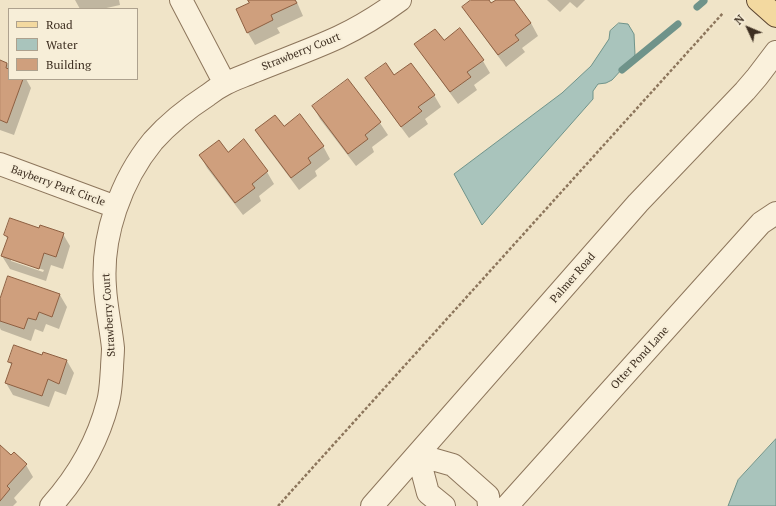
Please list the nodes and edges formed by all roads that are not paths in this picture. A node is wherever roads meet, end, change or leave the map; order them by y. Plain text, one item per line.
1 (181, 0) edge
2 (400, 0) edge
3 (758, 0) edge
4 (776, 16) edge
5 (776, 52) edge
6 (225, 84) junction
7 (0, 164) edge
8 (116, 207) junction
9 (776, 213) edge
10 (418, 455) junction
11 (51, 506) edge
12 (372, 506) edge
13 (444, 506) edge
14 (489, 506) edge
15 (507, 506) edge

1 - 6 street
2 - 6 street, Strawberry Court
3 - 4 main road
5 - 10 street, Palmer Road
6 - 8 street, Strawberry Court
7 - 8 street, Bayberry Park Circle
8 - 11 street, Strawberry Court
9 - 15 street, Otter Pond Lane
10 - 12 street, Palmer Road
10 - 13 street
10 - 14 street

